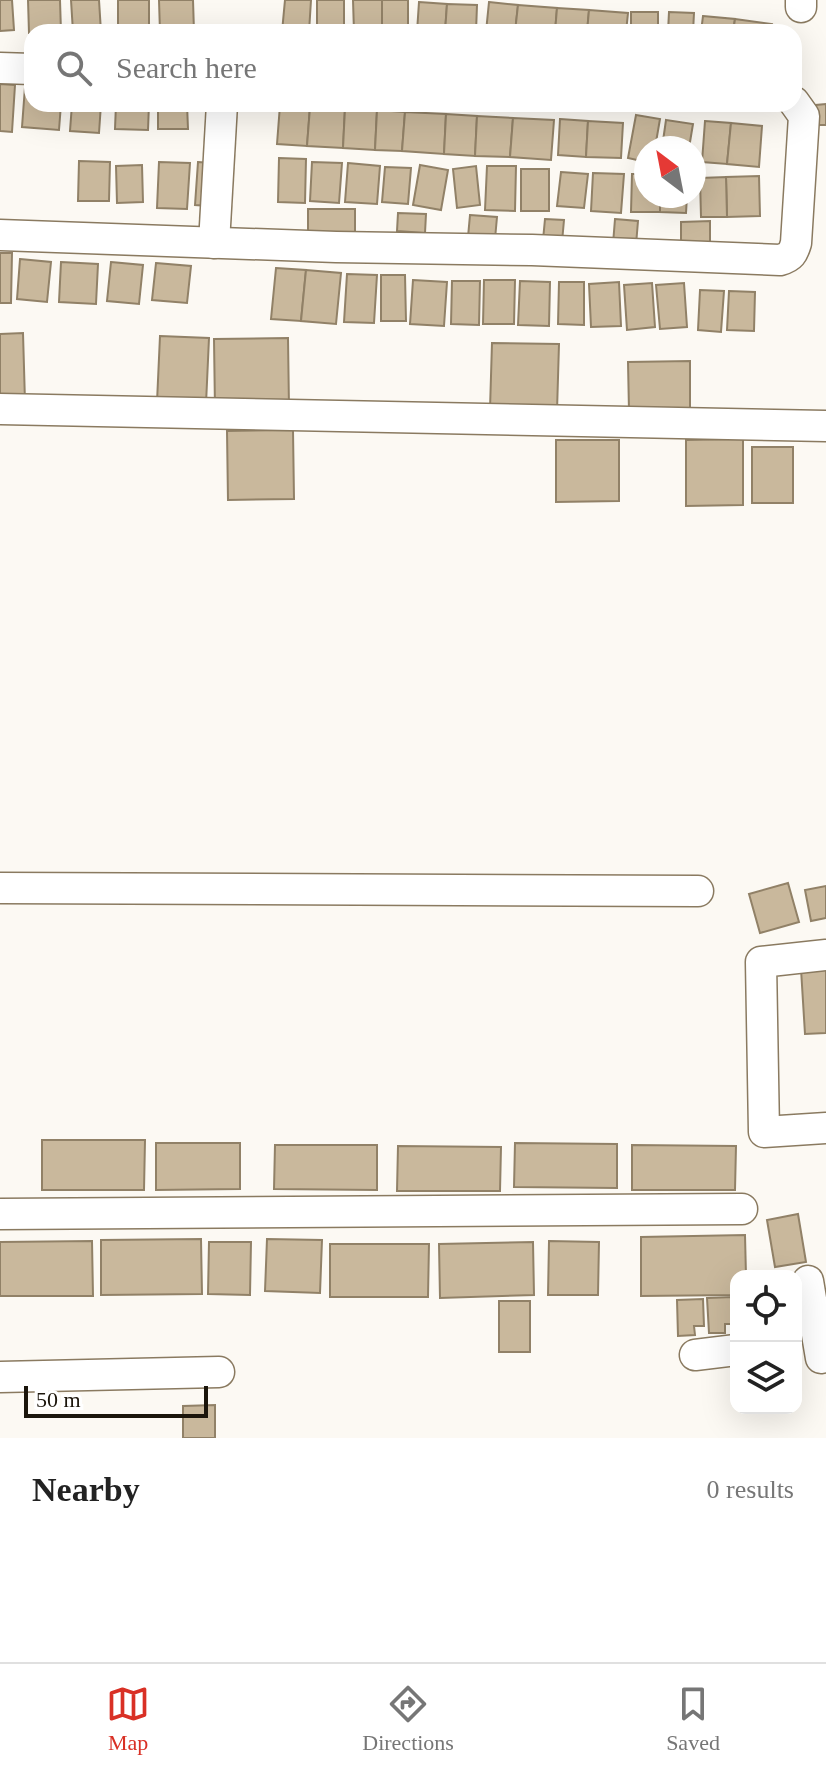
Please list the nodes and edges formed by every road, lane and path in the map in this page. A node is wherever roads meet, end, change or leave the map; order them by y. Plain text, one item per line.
1 (0, 68) edge
2 (24, 69) edge
3 (222, 112) edge
4 (801, 112) edge
5 (0, 235) edge
6 (214, 243) junction
7 (0, 409) edge
8 (826, 426) edge
9 (0, 888) edge
10 (698, 891) dead end
11 (826, 955) edge
12 (826, 1128) edge
13 (742, 1209) dead end
14 (0, 1214) edge
15 (808, 1281) dead end
16 (730, 1351) edge
17 (695, 1355) dead end
18 (814, 1357) edge
19 (219, 1372) dead end
20 (0, 1377) edge

1 - 2 street
3 - 6 street
4 - 6 street
5 - 6 street
7 - 8 street
9 - 10 street
11 - 12 street
13 - 14 street
15 - 18 street
16 - 17 street
19 - 20 street

